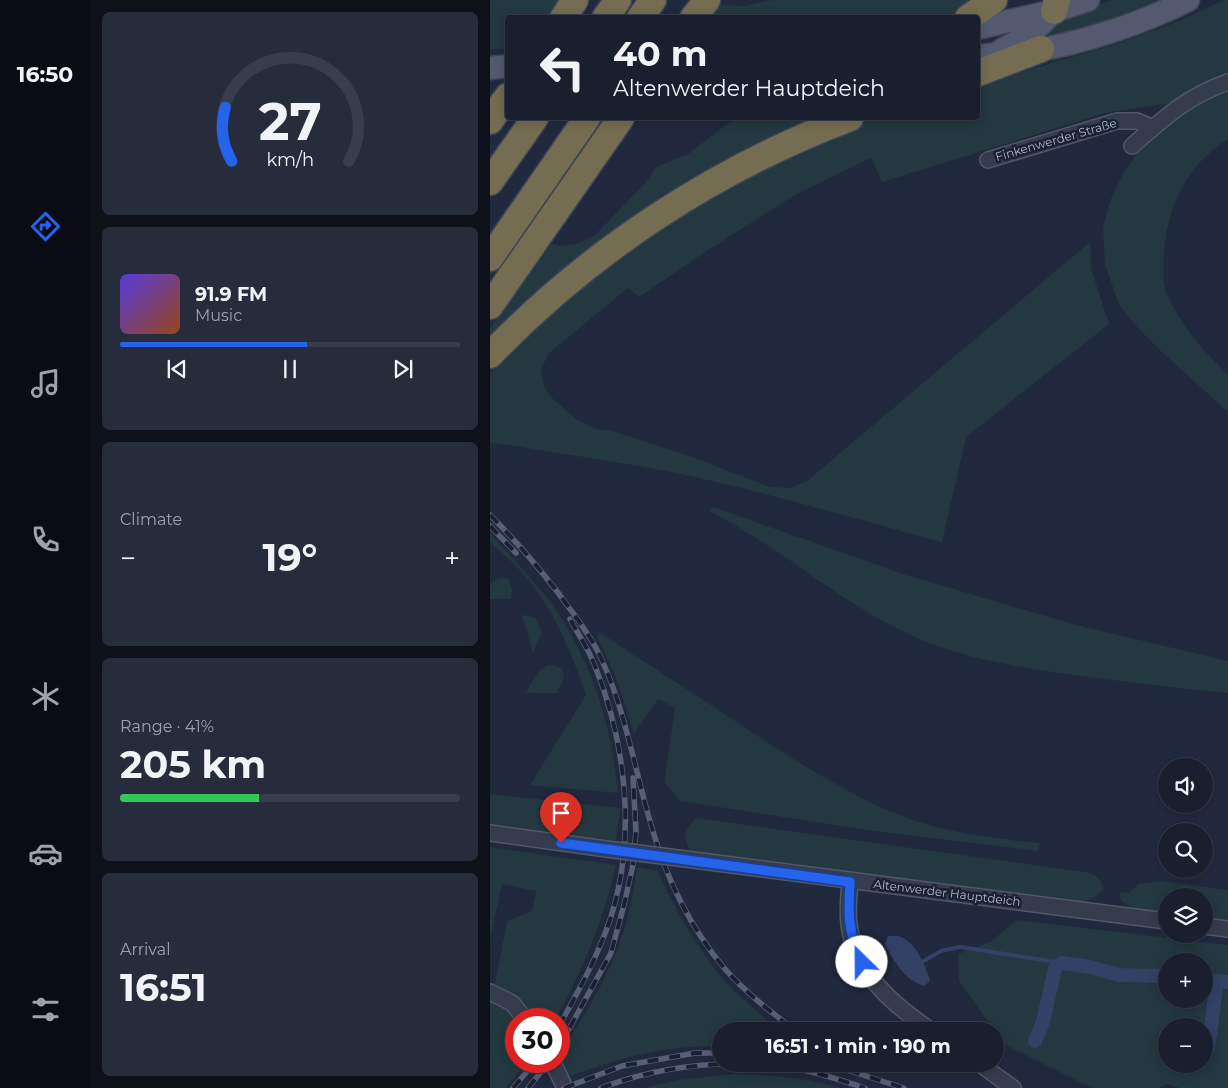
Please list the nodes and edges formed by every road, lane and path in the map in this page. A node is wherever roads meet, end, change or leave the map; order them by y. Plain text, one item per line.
1 (576, 0) edge
2 (618, 0) edge
3 (653, 0) edge
4 (672, 0) edge
5 (707, 0) edge
6 (994, 0) edge
7 (1088, 0) edge
8 (1188, 0) edge
9 (1055, 6) edge
10 (565, 15) edge
11 (607, 15) edge
12 (642, 15) edge
13 (661, 15) edge
14 (695, 15) edge
15 (972, 15) edge
16 (980, 27) edge
17 (1041, 49) junction
18 (986, 55) edge
19 (505, 66) edge
20 (490, 68) edge
21 (980, 72) edge
22 (1228, 82) edge
23 (490, 95) edge
24 (505, 95) edge
25 (505, 100) edge
26 (534, 120) edge
27 (566, 120) edge
28 (586, 120) edge
29 (620, 120) edge
30 (845, 120) edge
31 (490, 122) edge
32 (1152, 128) junction
33 (1132, 146) dead end
34 (988, 160) dead end
35 (490, 182) edge
36 (490, 229) edge
37 (490, 258) edge
38 (490, 306) edge
39 (490, 356) edge
40 (490, 832) edge
41 (850, 882) junction
42 (1158, 920) edge
43 (1213, 927) edge
44 (1228, 929) edge
45 (490, 992) edge
46 (516, 1008) edge
47 (919, 1022) edge
48 (991, 1072) edge
49 (558, 1073) edge
50 (565, 1088) edge
51 (1012, 1088) edge

1 - 10 highway
2 - 11 highway
3 - 12 highway
4 - 13 highway
5 - 14 highway
6 - 15 highway
7 - 9 main road
8 - 17 main road
9 - 16 main road
9 - 18 main road
17 - 18 main road
17 - 21 highway
19 - 20 main road
22 - 32 street
23 - 24 main road
25 - 31 highway
26 - 35 highway
27 - 36 highway
28 - 37 highway
29 - 38 highway
30 - 39 highway
32 - 33 street
32 - 34 street, Finkenwerder Straße
40 - 41 street, Altenwerder Hauptdeich, bridge
41 - 42 street, Altenwerder Hauptdeich
41 - 47 street
43 - 44 street
45 - 46 street
48 - 51 street
49 - 50 street

